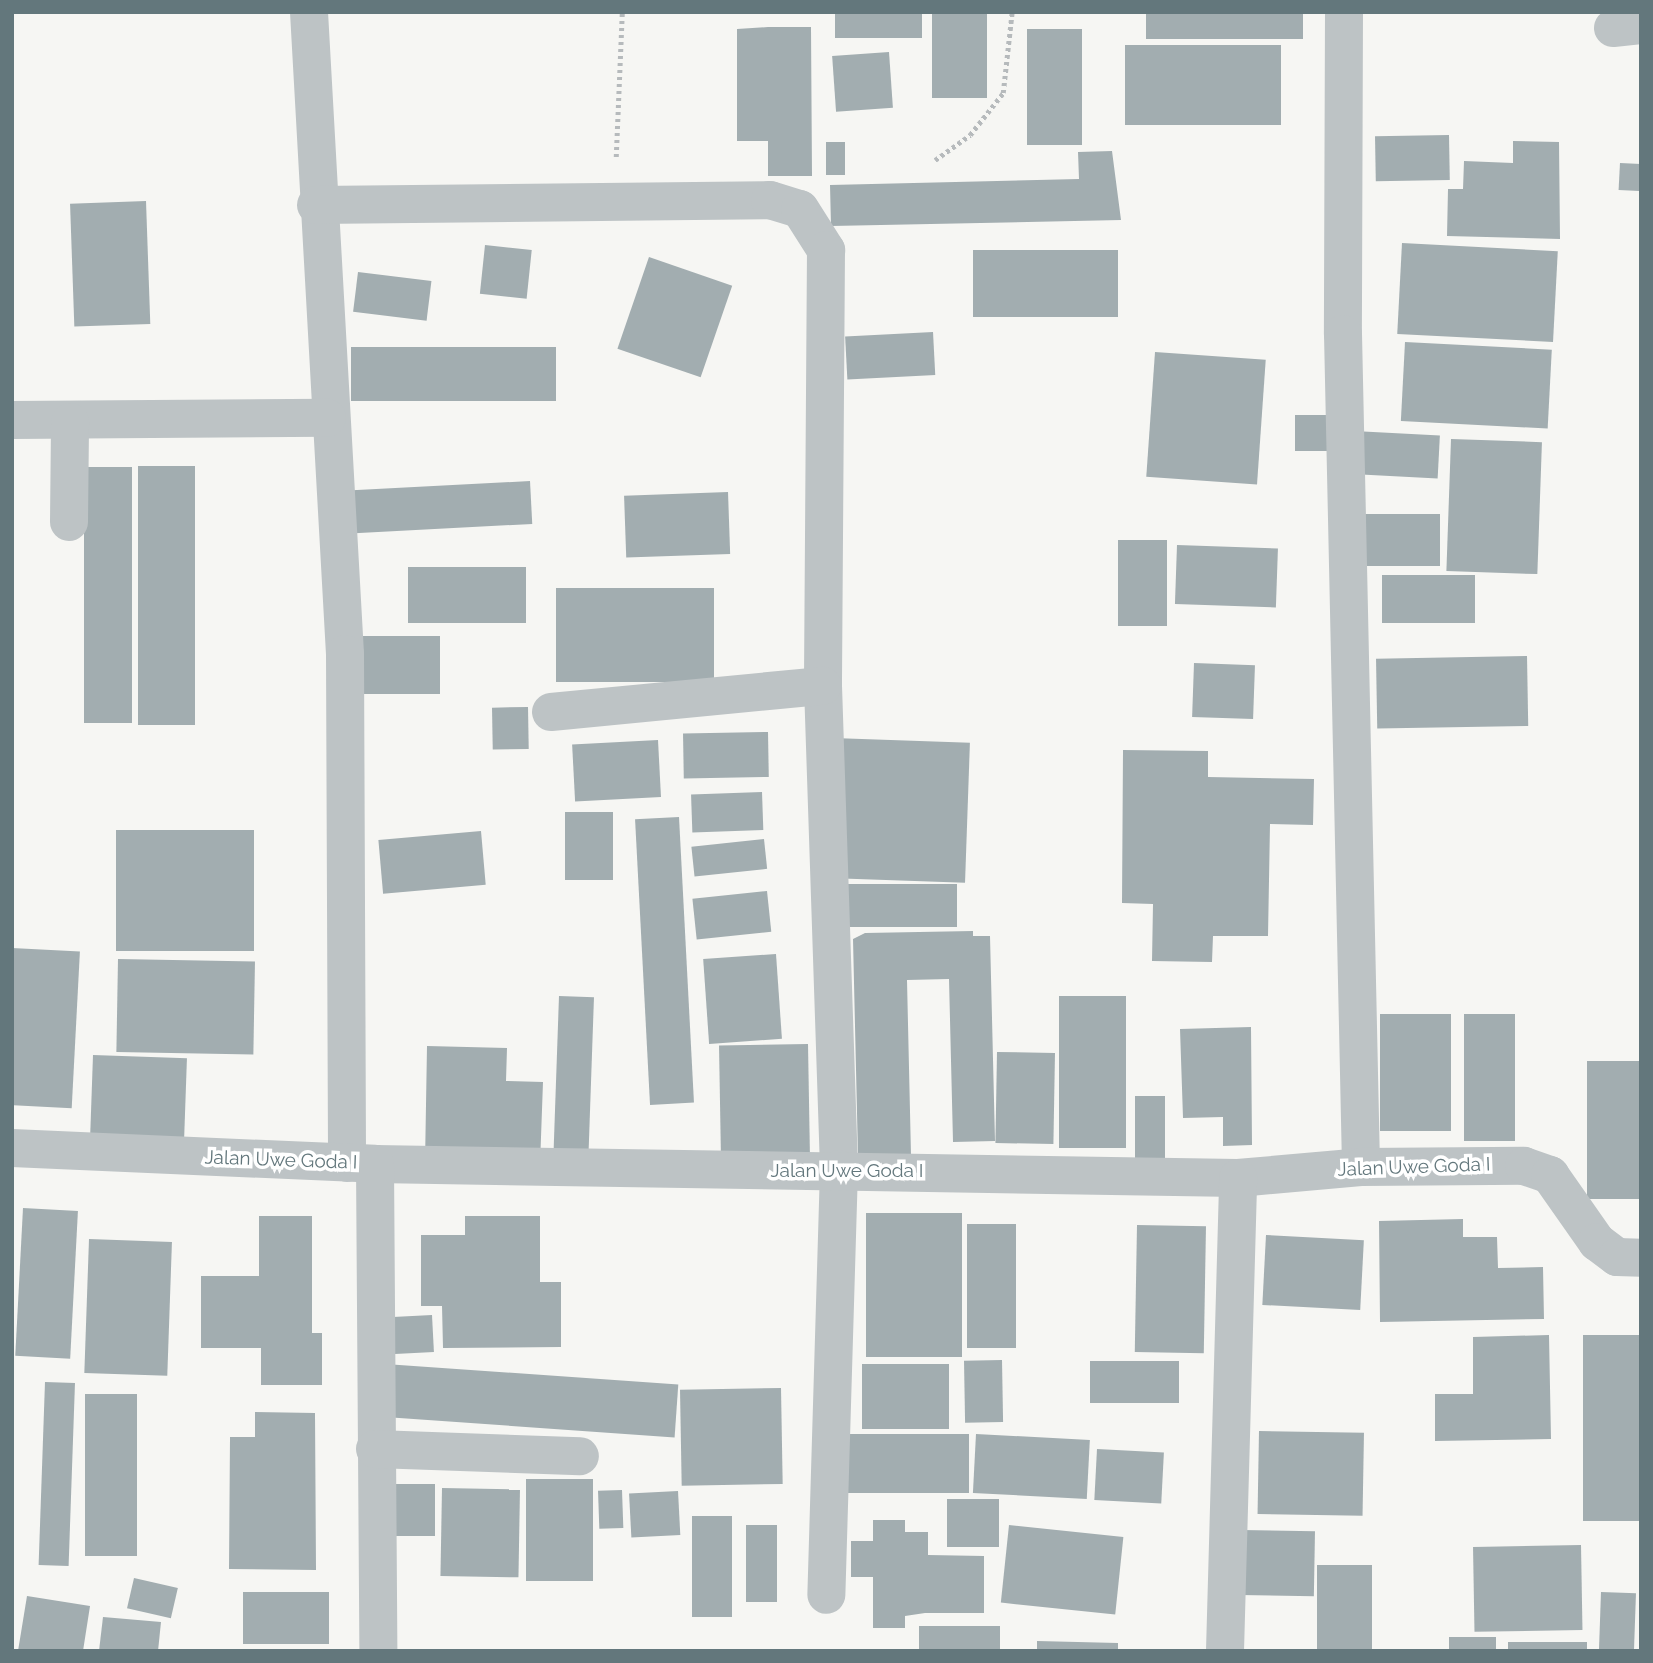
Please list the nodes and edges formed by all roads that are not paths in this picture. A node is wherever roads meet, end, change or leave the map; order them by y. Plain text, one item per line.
1 (309, 12) edge
2 (1344, 12) edge
3 (316, 205) junction
4 (327, 418) junction
5 (12, 420) edge
6 (71, 422) junction
7 (69, 522) dead end
8 (823, 686) junction
9 (551, 712) dead end
10 (12, 1148) edge
11 (361, 1163) junction
12 (1361, 1167) junction
13 (839, 1169) junction
14 (1238, 1178) junction
15 (1641, 1258) edge
16 (375, 1449) junction
17 (580, 1456) dead end
18 (825, 1595) dead end
19 (378, 1651) edge
20 (1225, 1651) edge

1 - 3 street
2 - 12 street
3 - 4 street
3 - 8 street
4 - 6 street
4 - 11 street
5 - 6 street
6 - 7 street
8 - 9 street
8 - 13 street
10 - 11 street, Jalan Uwe Goda I
11 - 13 street, Jalan Uwe Goda I
11 - 16 street
12 - 14 street, Jalan Uwe Goda I
12 - 15 street, Jalan Uwe Goda I
13 - 14 street, Jalan Uwe Goda I
13 - 18 street
14 - 20 street
16 - 17 street
16 - 19 street

